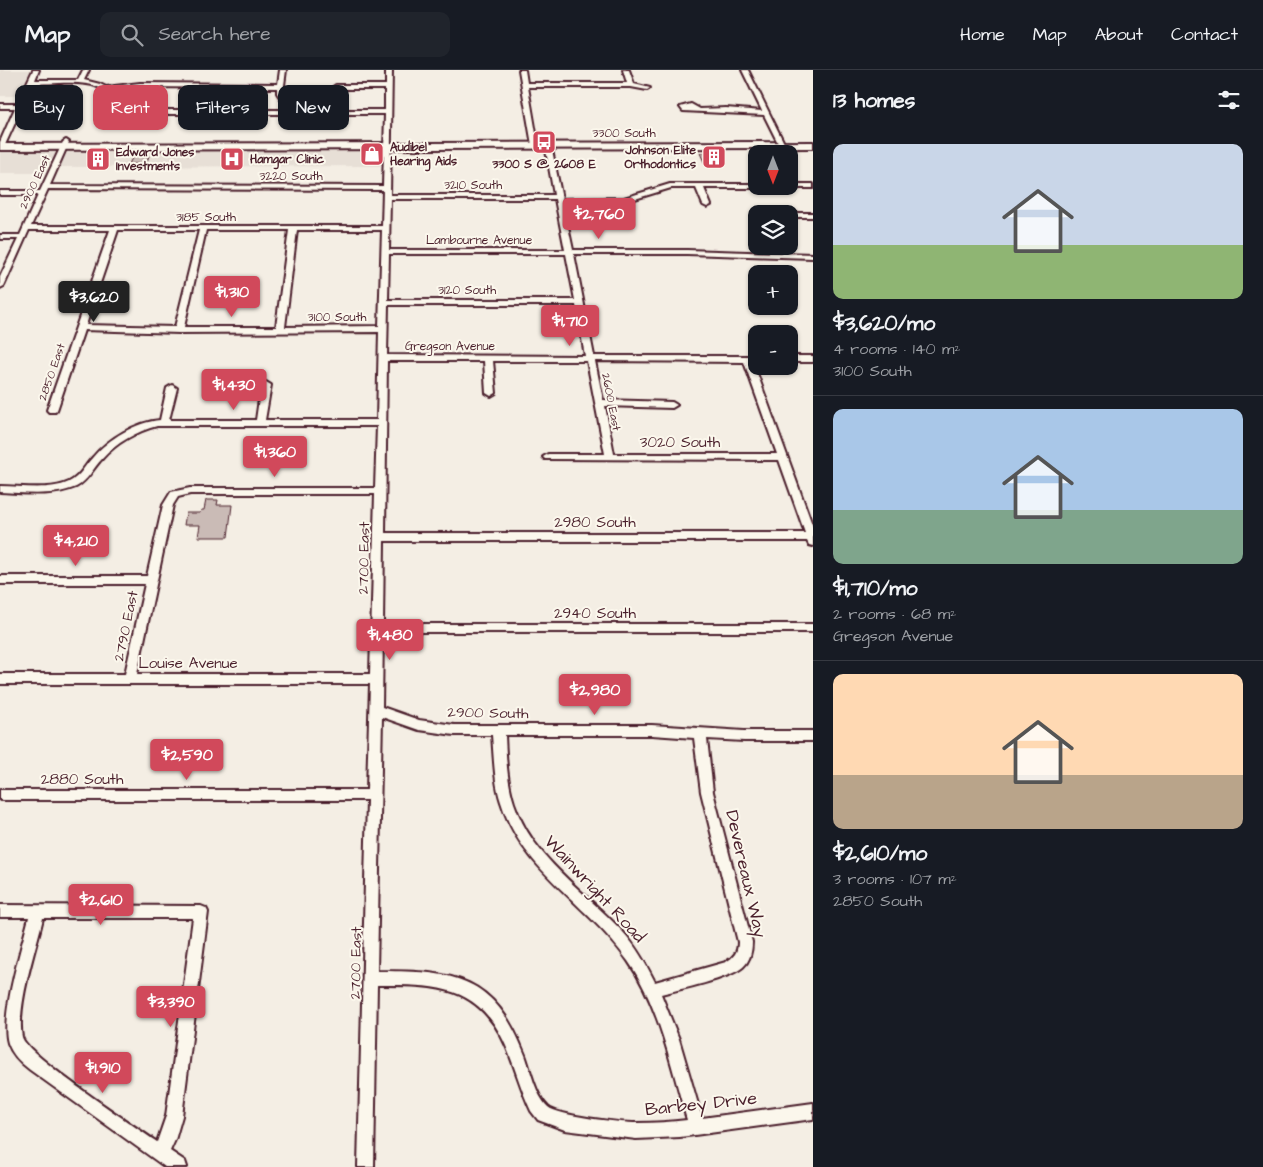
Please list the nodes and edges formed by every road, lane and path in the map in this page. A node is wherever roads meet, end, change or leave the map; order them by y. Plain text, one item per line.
1 (36, 70) edge
2 (86, 70) edge
3 (284, 70) edge
4 (389, 70) edge
5 (522, 70) edge
6 (626, 70) edge
7 (745, 70) edge
8 (31, 82) junction
9 (80, 82) junction
10 (30, 85) edge
11 (98, 85) edge
12 (133, 85) edge
13 (281, 85) edge
14 (525, 85) junction
15 (631, 85) junction
16 (278, 86) edge
17 (349, 87) edge
18 (388, 87) junction
19 (647, 88) dead end
20 (0, 106) edge
21 (15, 106) edge
22 (699, 110) dead end
23 (168, 112) edge
24 (278, 112) edge
25 (349, 112) edge
26 (388, 112) junction
27 (766, 112) junction
28 (15, 118) edge
29 (0, 128) edge
30 (11, 128) junction
31 (1, 145) edge
32 (64, 145) junction
33 (388, 145) junction
34 (535, 145) junction
35 (548, 145) junction
36 (748, 145) edge
37 (782, 145) edge
38 (798, 145) edge
39 (813, 145) edge
40 (699, 186) junction
41 (748, 186) edge
42 (798, 186) edge
43 (812, 186) edge
44 (44, 190) junction
45 (387, 192) junction
46 (0, 193) edge
47 (559, 199) junction
48 (706, 205) dead end
49 (798, 215) edge
50 (813, 215) edge
51 (26, 228) junction
52 (115, 228) junction
53 (203, 228) junction
54 (293, 228) junction
55 (386, 228) junction
56 (0, 237) edge
57 (22, 237) junction
58 (385, 252) junction
59 (569, 252) junction
60 (813, 256) edge
61 (0, 286) edge
62 (384, 302) junction
63 (579, 303) junction
64 (81, 327) junction
65 (384, 329) junction
66 (179, 330) junction
67 (280, 330) junction
68 (383, 358) junction
69 (488, 359) junction
70 (590, 359) junction
71 (748, 359) edge
72 (798, 359) edge
73 (813, 359) edge
74 (757, 375) edge
75 (266, 385) dead end
76 (172, 388) dead end
77 (491, 393) dead end
78 (599, 403) junction
79 (672, 405) dead end
80 (52, 410) dead end
81 (164, 423) junction
82 (260, 423) junction
83 (382, 423) junction
84 (548, 457) dead end
85 (610, 457) junction
86 (783, 457) junction
87 (0, 489) edge
88 (380, 491) junction
89 (380, 537) junction
90 (812, 540) edge
91 (0, 580) edge
92 (152, 580) junction
93 (378, 628) junction
94 (813, 628) edge
95 (0, 679) edge
96 (130, 679) junction
97 (377, 679) junction
98 (376, 710) junction
99 (498, 730) junction
100 (700, 732) junction
101 (813, 736) edge
102 (0, 795) edge
103 (374, 795) junction
104 (0, 911) edge
105 (38, 911) junction
106 (370, 978) junction
107 (652, 990) junction
108 (813, 1111) edge
109 (697, 1127) junction
110 (159, 1153) junction
111 (179, 1167) edge
112 (366, 1167) edge

1 - 8 street
2 - 9 street
3 - 13 street
4 - 18 street, 2700 East
5 - 14 street
6 - 15 street
7 - 27 street
8 - 9 street
8 - 10 street
9 - 11 street
12 - 16 street
14 - 15 street
14 - 34 street
15 - 19 street
17 - 18 street
18 - 26 street, 2700 East
20 - 21 street
22 - 27 street
23 - 24 street
25 - 26 street
26 - 33 street, 2700 East
27 - 37 street
28 - 30 street
29 - 30 street
30 - 31 street
31 - 32 main road, 3300 South
32 - 33 main road, 3300 South
32 - 44 street, 2900 East
33 - 34 main road, 3300 South
33 - 45 street, 2700 East
34 - 35 main road, 3300 South
35 - 36 main road, 3300 South
35 - 47 street, 2600 East
38 - 39 main road, 3300 South
40 - 41 street, 3210 South
40 - 47 street, 3210 South
40 - 48 street
42 - 43 street
44 - 45 street, 3220 South
44 - 46 street, 3220 South
44 - 51 street, 2900 East
45 - 47 street, 3210 South
45 - 55 street, 2700 East
47 - 59 street, 2600 East
49 - 50 street
51 - 52 street, 3185 South
51 - 57 street, 2900 East
52 - 53 street, 3185 South
52 - 64 street, 2850 East
53 - 54 street, 3185 South
53 - 66 street
54 - 55 street, 3185 South
54 - 67 street
55 - 58 street, 2700 East
56 - 57 street
57 - 61 street, 2900 East
58 - 59 street, Lambourne Avenue
58 - 62 street, 2700 East
59 - 60 street, Lambourne Avenue
59 - 63 street, 2600 East
62 - 63 street, 3120 South
62 - 65 street, 2700 East
63 - 70 street, 2600 East
64 - 66 street, 3100 South
64 - 80 street, 2850 East
65 - 67 street, 3100 South
65 - 68 street, 2700 East
66 - 67 street, 3100 South
68 - 69 street, Gregson Avenue
68 - 83 street, 2700 East
69 - 70 street, Gregson Avenue
69 - 77 street
70 - 71 street, Gregson Avenue
70 - 78 street, 2600 East
72 - 73 street
74 - 86 street
75 - 82 street
76 - 81 street
78 - 79 street
78 - 85 street, 2600 East
81 - 82 street
81 - 87 street
82 - 83 street
83 - 88 street, 2700 East
84 - 85 street, 3020 South
85 - 86 street, 3020 South
86 - 90 street
88 - 89 street, 2700 East
88 - 92 street, 2790 East
89 - 90 street, 2980 South
89 - 93 street, 2700 East
91 - 92 street
92 - 96 street, 2790 East
93 - 94 street, 2940 South
93 - 97 street, 2700 East
95 - 96 street, Louise Avenue
96 - 97 street, Louise Avenue
97 - 98 street, 2700 East
98 - 99 street, 2900 South
98 - 103 street, 2700 East
99 - 100 street, 2900 South
99 - 107 street, Wainwright Road
100 - 101 street, 2900 South
100 - 107 street, Devereaux Way
102 - 103 street, 2880 South
103 - 106 street, 2700 East
104 - 105 street
105 - 110 street
105 - 110 street
106 - 109 street, Barbey Drive
106 - 112 street, 2700 East
107 - 109 street, Wainwright Road
108 - 109 street, Barbey Drive
110 - 111 street

